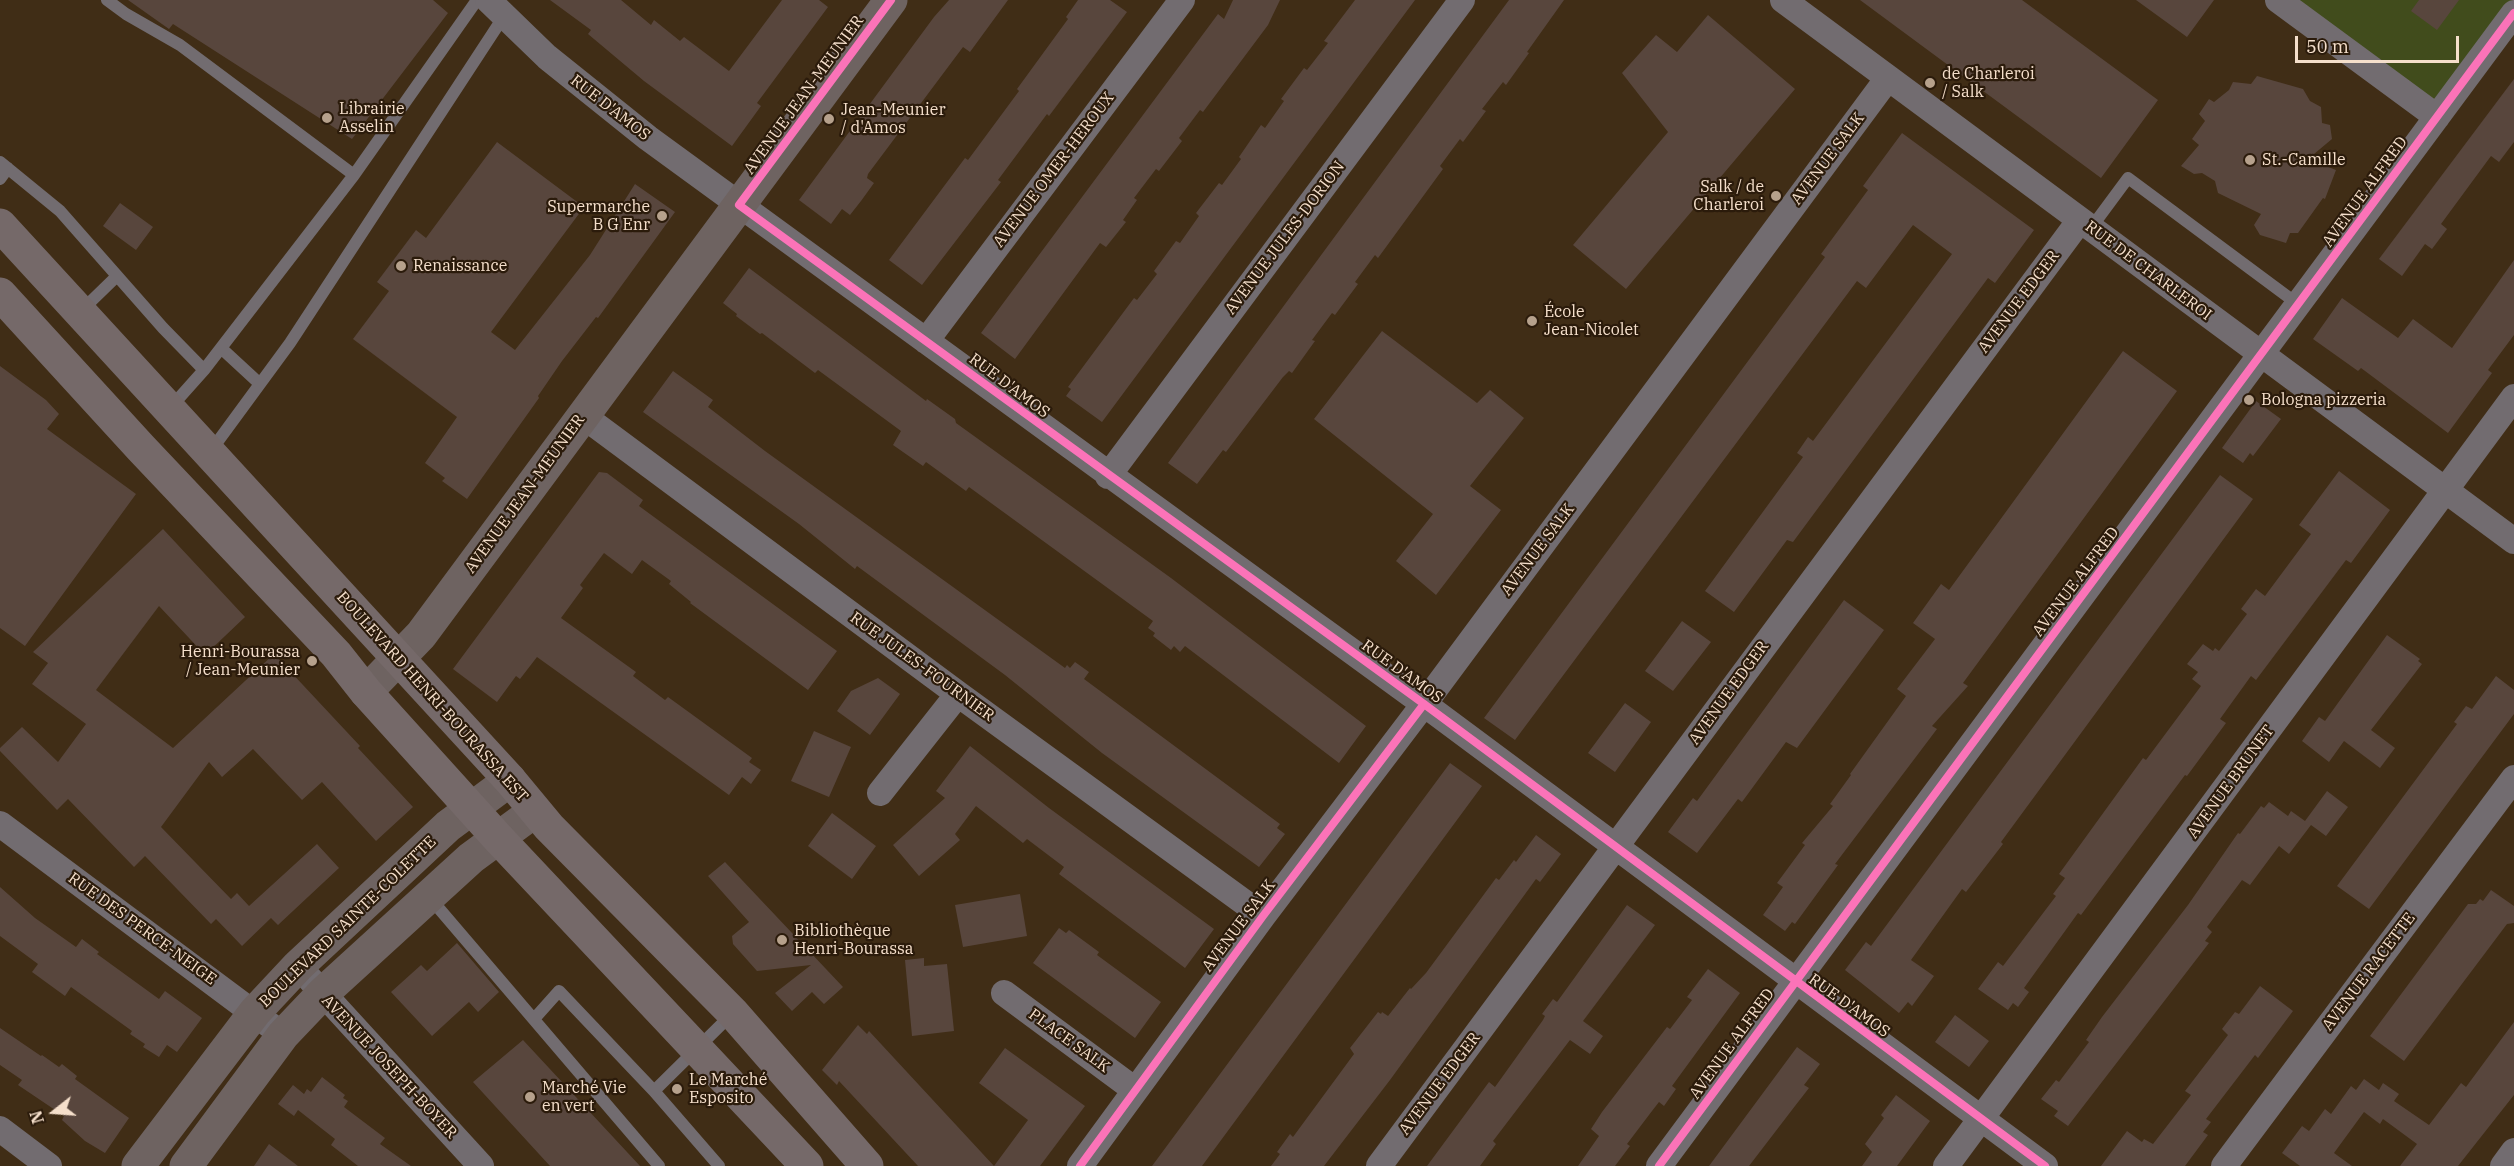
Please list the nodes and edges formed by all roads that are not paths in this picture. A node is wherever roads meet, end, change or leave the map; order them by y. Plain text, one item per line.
1 (107, 0) edge
2 (477, 0) edge
3 (891, 0) edge
4 (1182, 0) edge
5 (1462, 0) edge
6 (1783, 0) edge
7 (2278, 0) edge
8 (503, 5) edge
9 (2514, 13) edge
10 (1888, 78) junction
11 (2437, 117) junction
12 (4, 165) edge
13 (354, 175) junction
14 (0, 179) edge
15 (739, 205) junction
16 (2085, 224) junction
17 (0, 225) edge
18 (117, 276) junction
19 (0, 294) edge
20 (2299, 304) junction
21 (79, 313) junction
22 (926, 341) junction
23 (221, 348) junction
24 (2262, 354) junction
25 (204, 370) junction
26 (260, 384) junction
27 (2514, 397) edge
28 (168, 410) junction
29 (582, 415) junction
30 (209, 454) junction
31 (1108, 476) junction
32 (2445, 490) junction
33 (2514, 541) edge
34 (399, 659) junction
35 (366, 692) junction
36 (958, 694) junction
37 (1424, 704) junction
38 (2514, 778) edge
39 (510, 780) junction
40 (880, 793) dead end
41 (471, 808) junction
42 (535, 812) junction
43 (0, 824) edge
44 (498, 838) junction
45 (1615, 848) junction
46 (429, 897) junction
47 (1263, 916) junction
48 (298, 966) junction
49 (1795, 982) junction
50 (1004, 993) dead end
51 (322, 994) junction
52 (255, 1012) junction
53 (734, 1013) junction
54 (534, 1019) junction
55 (283, 1035) junction
56 (697, 1049) junction
57 (1135, 1090) junction
58 (654, 1091) junction
59 (1981, 1119) junction
60 (0, 1129) edge
61 (2514, 1151) edge
62 (50, 1166) edge
63 (138, 1166) edge
64 (186, 1166) edge
65 (481, 1166) edge
66 (659, 1166) edge
67 (719, 1166) edge
68 (807, 1166) edge
69 (867, 1166) edge
70 (1080, 1166) edge
71 (1379, 1166) edge
72 (1659, 1166) edge
73 (1946, 1166) edge
74 (2045, 1166) edge
75 (2224, 1166) edge
76 (2503, 1166) edge

1 - 13 lane
2 - 13 lane
3 - 15 street, AVENUE JEAN-MEUNIER
4 - 22 street, AVENUE OMER-HEROUX
5 - 31 street, AVENUE JULES-DORION
6 - 10 street, RUE DE CHARLEROI
7 - 11 street
8 - 15 street, RUE D'AMOS
8 - 26 lane
9 - 11 street, AVENUE ALFRED
10 - 16 street, RUE DE CHARLEROI
10 - 37 street, AVENUE SALK
11 - 20 street, AVENUE ALFRED
12 - 14 lane
12 - 18 lane
13 - 23 lane
15 - 22 street, RUE D'AMOS
15 - 29 street, AVENUE JEAN-MEUNIER
16 - 20 lane
16 - 24 street, RUE DE CHARLEROI
16 - 45 street, AVENUE EDGER
17 - 21 main road, BOULEVARD HENRI-BOURASSA EST
18 - 21 lane
18 - 25 lane
19 - 35 main road
20 - 24 street, AVENUE ALFRED
21 - 28 main road, BOULEVARD HENRI-BOURASSA EST
22 - 31 street, RUE D'AMOS
23 - 25 lane
23 - 26 lane
24 - 32 street, RUE DE CHARLEROI
24 - 49 street, AVENUE ALFRED
25 - 28 lane
26 - 30 lane
27 - 32 street, AVENUE BRUNET
28 - 30 main road, BOULEVARD HENRI-BOURASSA EST
29 - 34 street, AVENUE JEAN-MEUNIER
29 - 36 street, RUE JULES-FOURNIER
30 - 34 main road, BOULEVARD HENRI-BOURASSA EST
31 - 37 street, RUE D'AMOS
32 - 33 street, RUE DE CHARLEROI
32 - 59 street, AVENUE BRUNET
34 - 35 street, AVENUE JEAN-MEUNIER
34 - 39 main road, BOULEVARD HENRI-BOURASSA EST
35 - 41 main road
36 - 40 street
36 - 47 street, RUE JULES-FOURNIER
37 - 45 street, RUE D'AMOS
37 - 47 street, AVENUE SALK
38 - 75 street, AVENUE RACETTE
39 - 41 street, BOULEVARD SAINTE-COLETTE
39 - 42 main road, BOULEVARD HENRI-BOURASSA EST
41 - 44 main road
41 - 48 street, BOULEVARD SAINTE-COLETTE
42 - 44 street, BOULEVARD SAINTE-COLETTE
42 - 53 main road, BOULEVARD HENRI-BOURASSA EST
43 - 52 street, RUE DES PERCE-NEIGE
44 - 46 street, BOULEVARD SAINTE-COLETTE
44 - 56 main road
45 - 49 street, RUE D'AMOS
45 - 71 street, AVENUE EDGER
46 - 51 street, BOULEVARD SAINTE-COLETTE
46 - 54 lane
47 - 57 street, AVENUE SALK
48 - 51 street, AVENUE JOSEPH-BOYER
48 - 52 street, BOULEVARD SAINTE-COLETTE
49 - 59 street, RUE D'AMOS
49 - 72 street, AVENUE ALFRED
50 - 57 street, PLACE SALK
51 - 55 street, BOULEVARD SAINTE-COLETTE
51 - 65 street, AVENUE JOSEPH-BOYER
52 - 55 street, RUE DES PERCE-NEIGE
52 - 63 street, BOULEVARD SAINTE-COLETTE
53 - 56 lane
53 - 69 main road, BOULEVARD HENRI-BOURASSA EST
54 - 58 lane
54 - 66 lane
55 - 64 street, BOULEVARD SAINTE-COLETTE
56 - 58 lane
56 - 68 main road
57 - 70 street, AVENUE SALK
58 - 67 lane
59 - 73 street, AVENUE BRUNET
59 - 74 street, RUE D'AMOS
60 - 62 street
61 - 76 street

